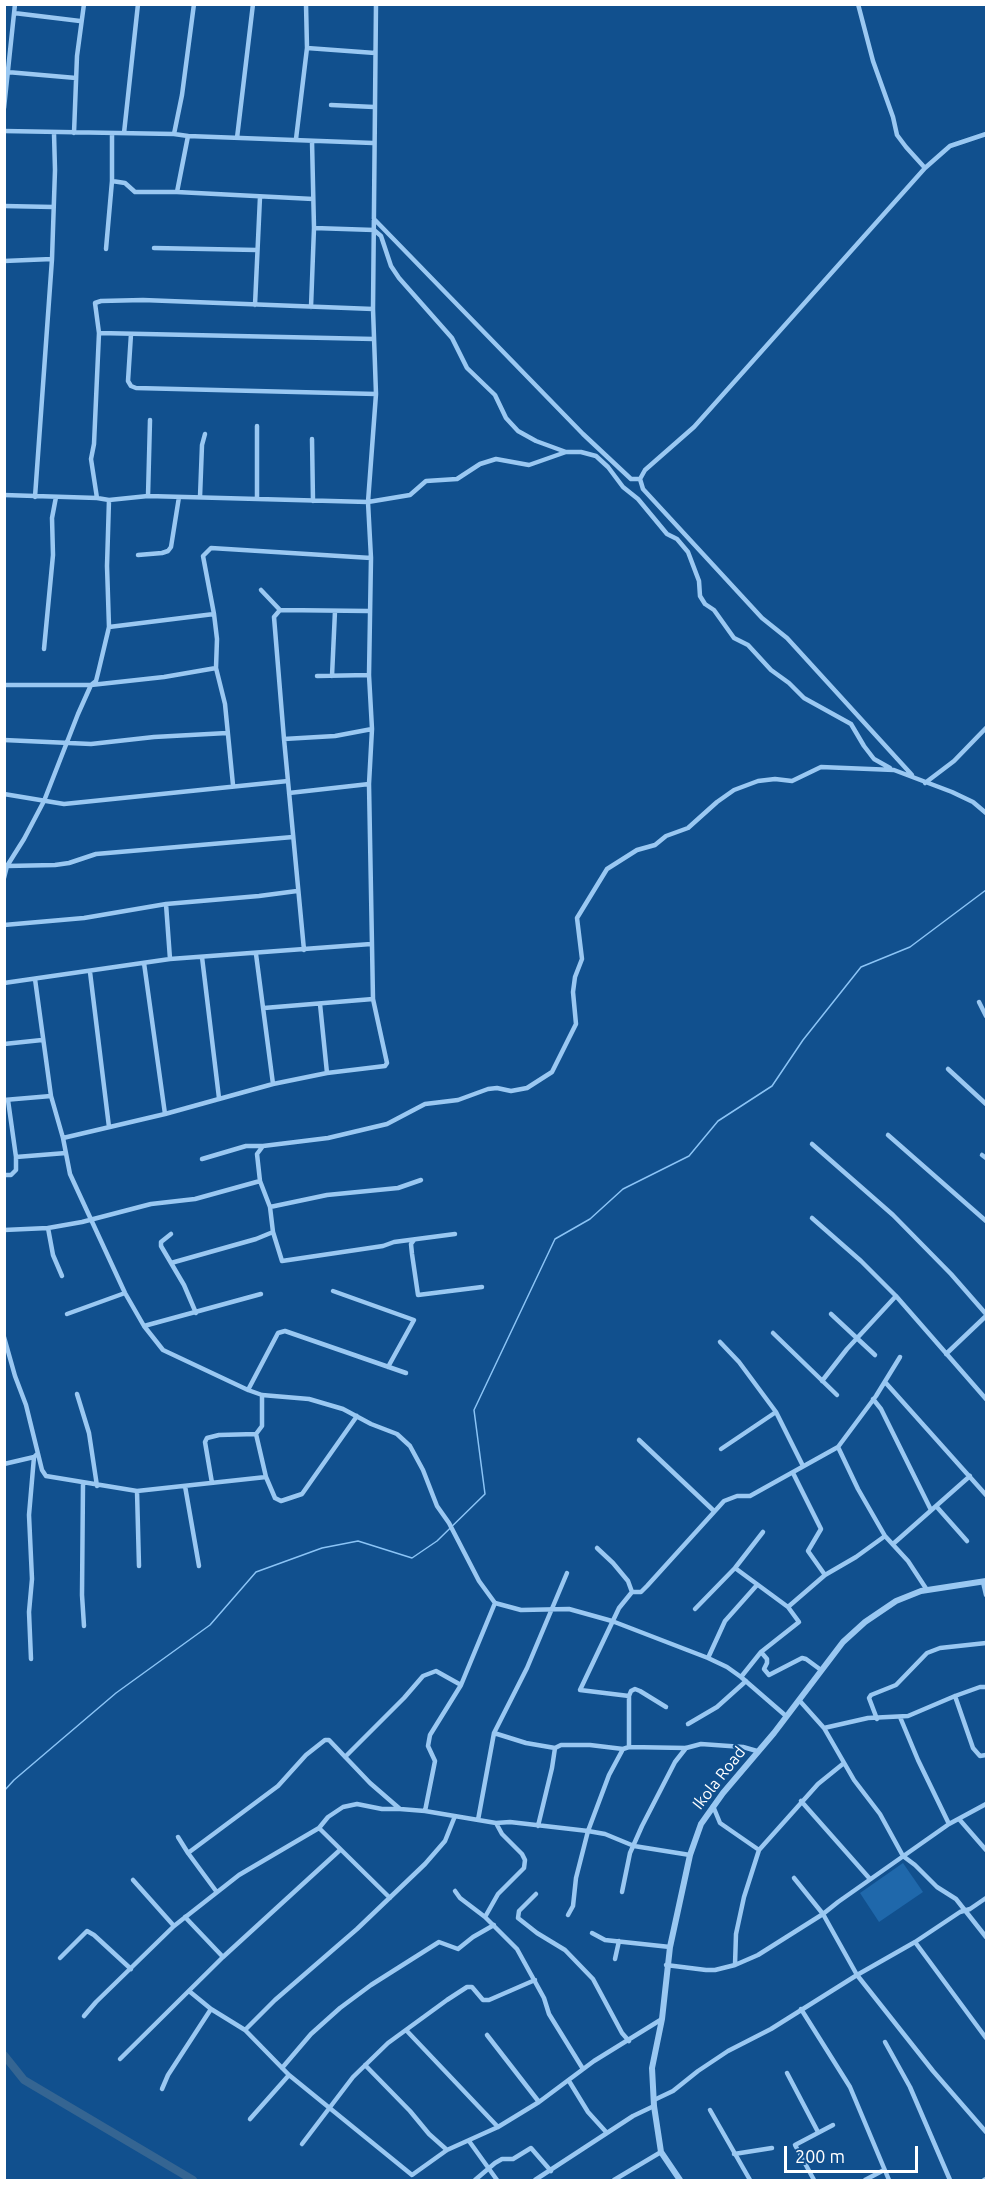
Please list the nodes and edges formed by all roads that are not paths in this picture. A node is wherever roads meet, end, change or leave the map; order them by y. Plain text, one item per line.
1 (15, 4) edge
2 (84, 4) edge
3 (138, 4) edge
4 (194, 4) edge
5 (253, 4) edge
6 (306, 4) edge
7 (376, 4) edge
8 (858, 4) edge
9 (14, 13) junction
10 (80, 21) junction
11 (306, 48) junction
12 (375, 53) junction
13 (7, 72) junction
14 (76, 78) junction
15 (332, 105) dead end
16 (374, 107) junction
17 (4, 108) edge
18 (4, 131) edge
19 (54, 133) junction
20 (74, 133) junction
21 (112, 133) junction
22 (124, 133) junction
23 (174, 134) junction
24 (987, 134) edge
25 (188, 136) junction
26 (237, 138) junction
27 (296, 139) junction
28 (312, 141) junction
29 (373, 142) junction
30 (925, 168) junction
31 (112, 181) junction
32 (177, 192) junction
33 (260, 197) junction
34 (313, 199) junction
35 (4, 206) edge
36 (53, 207) junction
37 (374, 219) junction
38 (314, 228) junction
39 (374, 230) junction
40 (154, 248) dead end
41 (106, 249) dead end
42 (257, 250) junction
43 (52, 259) junction
44 (4, 261) edge
45 (255, 305) junction
46 (311, 307) junction
47 (373, 309) junction
48 (99, 333) junction
49 (131, 334) junction
50 (374, 339) junction
51 (376, 394) junction
52 (150, 420) dead end
53 (257, 426) dead end
54 (205, 434) dead end
55 (312, 439) dead end
56 (566, 452) junction
57 (640, 480) junction
58 (4, 495) edge
59 (148, 496) junction
60 (35, 497) junction
61 (56, 497) junction
62 (179, 497) junction
63 (200, 497) junction
64 (98, 498) junction
65 (257, 499) junction
66 (109, 500) junction
67 (313, 501) junction
68 (368, 502) junction
69 (138, 555) dead end
70 (370, 558) junction
71 (261, 590) dead end
72 (280, 610) junction
73 (335, 611) junction
74 (369, 611) junction
75 (214, 614) junction
76 (109, 627) junction
77 (44, 649) dead end
78 (216, 668) junction
79 (369, 675) junction
80 (317, 676) dead end
81 (332, 676) junction
82 (4, 685) edge
83 (91, 685) junction
84 (987, 728) edge
85 (372, 729) junction
86 (227, 733) junction
87 (284, 739) junction
88 (4, 740) edge
89 (66, 744) junction
90 (894, 770) junction
91 (915, 778) junction
92 (288, 781) junction
93 (925, 783) junction
94 (233, 785) junction
95 (369, 787) junction
96 (289, 793) junction
97 (4, 794) edge
98 (44, 801) junction
99 (987, 813) edge
100 (293, 837) junction
101 (7, 866) junction
102 (4, 878) edge
103 (297, 891) junction
104 (166, 904) junction
105 (4, 925) edge
106 (371, 944) junction
107 (304, 950) junction
108 (256, 954) junction
109 (202, 957) junction
110 (170, 959) junction
111 (144, 963) junction
112 (90, 972) junction
113 (35, 979) junction
114 (4, 983) edge
115 (373, 999) junction
116 (979, 1002) dead end
117 (320, 1004) junction
118 (264, 1008) junction
119 (987, 1016) edge
120 (42, 1040) junction
121 (4, 1044) edge
122 (948, 1069) dead end
123 (327, 1073) junction
124 (273, 1083) junction
125 (51, 1096) junction
126 (219, 1098) junction
127 (6, 1100) edge
128 (987, 1104) edge
129 (165, 1114) junction
130 (109, 1127) junction
131 (888, 1135) dead end
132 (63, 1137) junction
133 (812, 1144) dead end
134 (263, 1146) junction
135 (66, 1153) junction
136 (16, 1157) junction
137 (202, 1159) dead end
138 (4, 1175) edge
139 (421, 1180) dead end
140 (260, 1181) junction
141 (270, 1207) junction
142 (812, 1218) dead end
143 (91, 1220) junction
144 (987, 1221) edge
145 (82, 1222) junction
146 (93, 1226) junction
147 (48, 1228) junction
148 (4, 1230) edge
149 (273, 1232) junction
150 (171, 1234) dead end
151 (455, 1234) dead end
152 (414, 1240) junction
153 (171, 1263) junction
154 (62, 1276) dead end
155 (483, 1287) dead end
156 (333, 1291) dead end
157 (125, 1293) junction
158 (261, 1294) dead end
159 (896, 1296) junction
160 (196, 1313) junction
161 (67, 1314) dead end
162 (831, 1314) dead end
163 (987, 1315) edge
164 (144, 1326) junction
165 (773, 1333) dead end
166 (4, 1337) edge
167 (858, 1340) junction
168 (720, 1342) dead end
169 (945, 1354) junction
170 (875, 1355) dead end
171 (900, 1357) dead end
172 (388, 1367) junction
173 (406, 1373) dead end
174 (822, 1381) junction
175 (885, 1382) junction
176 (248, 1390) junction
177 (77, 1394) dead end
178 (262, 1395) junction
179 (837, 1395) dead end
180 (986, 1397) edge
181 (873, 1399) junction
182 (776, 1412) junction
183 (357, 1416) junction
184 (256, 1434) junction
185 (639, 1440) dead end
186 (838, 1447) junction
187 (721, 1449) dead end
188 (36, 1455) junction
189 (4, 1464) edge
190 (803, 1466) junction
191 (793, 1473) junction
192 (970, 1476) junction
193 (266, 1477) junction
194 (83, 1483) junction
195 (212, 1483) junction
196 (185, 1485) junction
197 (97, 1486) junction
198 (137, 1491) junction
199 (987, 1495) edge
200 (933, 1508) junction
201 (714, 1511) junction
202 (763, 1532) dead end
203 (885, 1536) junction
204 (967, 1541) dead end
205 (893, 1544) junction
206 (597, 1548) dead end
207 (139, 1566) dead end
208 (199, 1566) dead end
209 (735, 1568) junction
210 (567, 1573) dead end
211 (825, 1575) junction
212 (985, 1582) edge
213 (757, 1586) junction
214 (927, 1590) junction
215 (633, 1592) junction
216 (987, 1595) edge
217 (495, 1603) junction
218 (788, 1607) junction
219 (553, 1608) junction
220 (695, 1610) dead end
221 (612, 1621) junction
222 (84, 1626) dead end
223 (987, 1643) edge
224 (762, 1652) junction
225 (708, 1658) junction
226 (31, 1659) dead end
227 (821, 1670) junction
228 (741, 1677) junction
229 (746, 1681) junction
230 (461, 1685) junction
231 (987, 1687) edge
232 (629, 1696) junction
233 (954, 1696) junction
234 (799, 1700) junction
235 (666, 1707) dead end
236 (786, 1716) junction
237 (900, 1717) junction
238 (877, 1719) junction
239 (688, 1724) dead end
240 (824, 1728) junction
241 (494, 1733) junction
242 (629, 1747) junction
243 (686, 1748) junction
244 (555, 1749) junction
245 (623, 1749) junction
246 (758, 1751) junction
247 (987, 1755) edge
248 (345, 1757) junction
249 (844, 1763) junction
250 (801, 1801) junction
251 (987, 1804) edge
252 (713, 1806) junction
253 (400, 1809) junction
254 (425, 1810) junction
255 (455, 1815) junction
256 (958, 1819) junction
257 (478, 1820) junction
258 (496, 1823) junction
259 (949, 1824) junction
260 (538, 1826) junction
261 (319, 1828) junction
262 (588, 1831) junction
263 (178, 1838) dead end
264 (634, 1846) junction
265 (340, 1850) junction
266 (759, 1850) junction
267 (987, 1850) edge
268 (188, 1853) junction
269 (690, 1855) junction
270 (903, 1856) junction
271 (794, 1878) dead end
272 (870, 1879) junction
273 (133, 1880) dead end
274 (216, 1891) junction
275 (455, 1892) dead end
276 (622, 1892) dead end
277 (536, 1894) dead end
278 (390, 1898) junction
279 (987, 1898) edge
280 (964, 1910) junction
281 (824, 1914) junction
282 (568, 1915) dead end
283 (185, 1917) junction
284 (485, 1917) junction
285 (494, 1924) junction
286 (174, 1926) junction
287 (592, 1933) dead end
288 (987, 1937) edge
289 (619, 1941) junction
290 (915, 1942) junction
291 (670, 1947) junction
292 (223, 1957) junction
293 (60, 1958) dead end
294 (615, 1959) dead end
295 (666, 1965) junction
296 (735, 1965) junction
297 (131, 1969) junction
298 (857, 1975) junction
299 (535, 1980) junction
300 (189, 1991) junction
301 (211, 2009) junction
302 (801, 2009) junction
303 (84, 2016) dead end
304 (662, 2019) junction
305 (245, 2030) junction
306 (406, 2030) junction
307 (487, 2035) dead end
308 (987, 2038) edge
309 (629, 2041) junction
310 (885, 2042) dead end
311 (120, 2060) dead end
312 (365, 2065) junction
313 (282, 2068) junction
314 (583, 2069) junction
315 (787, 2073) dead end
316 (289, 2075) junction
317 (569, 2081) junction
318 (162, 2089) dead end
319 (539, 2102) junction
320 (654, 2103) junction
321 (331, 2107) junction
322 (710, 2110) dead end
323 (250, 2120) dead end
324 (834, 2125) dead end
325 (498, 2127) junction
326 (818, 2132) junction
327 (987, 2132) edge
328 (607, 2133) junction
329 (469, 2141) junction
330 (302, 2144) dead end
331 (772, 2148) dead end
332 (447, 2150) junction
333 (661, 2152) junction
334 (734, 2154) junction
335 (489, 2169) junction
336 (884, 2170) junction
337 (551, 2171) junction
338 (475, 2181) edge
339 (497, 2181) edge
340 (535, 2181) edge
341 (614, 2181) edge
342 (680, 2181) edge
343 (750, 2181) edge
344 (814, 2181) edge
345 (865, 2181) edge
346 (889, 2181) edge
347 (950, 2181) edge

1 - 9 street
2 - 10 street
3 - 22 street
4 - 23 street
5 - 26 street
6 - 11 street
7 - 12 street
8 - 30 street
9 - 10 street
9 - 13 street
10 - 14 street
11 - 12 street
11 - 27 street
12 - 16 street
13 - 14 street
13 - 17 street
14 - 20 street
15 - 16 street
16 - 29 street
18 - 19 street
19 - 20 street
19 - 36 street
20 - 21 street
21 - 22 street
21 - 31 street
22 - 23 street
23 - 25 street
24 - 30 street
25 - 26 street
25 - 32 street
26 - 27 street
27 - 28 street
28 - 29 street
28 - 34 street
29 - 37 street
30 - 57 street
31 - 32 street
31 - 41 street
32 - 33 street
33 - 34 street
33 - 42 street
34 - 38 street
35 - 36 street
36 - 43 street
37 - 39 street
37 - 57 street
38 - 39 street
38 - 46 street
39 - 47 street
39 - 56 street
40 - 42 street
42 - 45 street
43 - 44 street
43 - 60 street
45 - 46 street
45 - 48 street
46 - 47 street
47 - 50 street
48 - 49 street
48 - 64 street
49 - 50 street
49 - 51 street
50 - 51 street
51 - 68 street
52 - 59 street
53 - 65 street
54 - 63 street
55 - 67 street
56 - 68 street
56 - 90 street
57 - 91 street
58 - 60 street
59 - 62 street
59 - 66 street
60 - 61 street
61 - 64 street
61 - 77 street
62 - 63 street
62 - 69 street
63 - 65 street
64 - 66 street
65 - 67 street
66 - 76 street
67 - 68 street
68 - 70 street
70 - 74 street
70 - 75 street
71 - 72 street
72 - 73 street
72 - 87 street
73 - 74 street
73 - 81 street
74 - 79 street
75 - 76 street
75 - 78 street
76 - 83 street
78 - 83 street
78 - 86 street
79 - 81 street
79 - 85 street
80 - 81 street
82 - 83 street
83 - 89 street
84 - 93 street
85 - 87 street
85 - 95 street
86 - 89 street
86 - 94 street
87 - 92 street
88 - 89 street
89 - 98 street
90 - 91 street
90 - 134 street
91 - 93 street
92 - 94 street
92 - 96 street
93 - 99 street
94 - 98 street
95 - 96 street
95 - 106 street
96 - 100 street
97 - 98 street
98 - 101 street
100 - 101 street
100 - 103 street
101 - 102 street
103 - 104 street
103 - 107 street
104 - 105 street
104 - 110 street
106 - 107 street
106 - 115 street
107 - 108 street
108 - 109 street
108 - 118 street
109 - 110 street
109 - 126 street
110 - 111 street
111 - 112 street
111 - 129 street
112 - 113 street
112 - 130 street
113 - 114 street
113 - 120 street
115 - 117 street
115 - 123 street
116 - 119 street
117 - 118 street
117 - 123 street
118 - 124 street
120 - 121 street
120 - 125 street
122 - 128 street
123 - 124 street
124 - 126 street
125 - 127 street
125 - 132 street
126 - 129 street
127 - 136 street
129 - 130 street
130 - 132 street
131 - 144 street
132 - 135 street
133 - 163 street
134 - 137 street
134 - 140 street
135 - 136 street
135 - 143 street
136 - 138 street
139 - 141 street
140 - 141 street
140 - 143 street
141 - 149 street
142 - 159 street
143 - 145 street
143 - 146 street
145 - 146 street
145 - 147 street
146 - 157 street
147 - 148 street
147 - 154 street
149 - 152 street
149 - 153 street
150 - 153 street
151 - 152 street
152 - 155 street
153 - 160 street
156 - 172 street
157 - 161 street
157 - 164 street
158 - 160 street
159 - 167 street
159 - 169 street
160 - 164 street
162 - 167 street
163 - 169 street
164 - 176 street
165 - 174 street
166 - 188 street
167 - 170 street
167 - 174 street
168 - 182 street
169 - 180 street
171 - 175 street
172 - 173 street
172 - 176 street
174 - 179 street
175 - 181 street
175 - 192 street
176 - 178 street
177 - 197 street
178 - 183 street
178 - 184 street
181 - 186 street
181 - 200 street
182 - 187 street
182 - 190 street
183 - 193 street
183 - 217 street
184 - 193 street
184 - 195 street
185 - 201 street
186 - 190 street
186 - 203 street
188 - 189 street
188 - 194 street
188 - 226 street
190 - 191 street
191 - 201 street
191 - 211 street
192 - 199 street
192 - 200 street
193 - 195 street
194 - 197 street
194 - 222 street
195 - 196 street
196 - 198 street
196 - 208 street
197 - 198 street
198 - 207 street
200 - 204 street
200 - 205 street
201 - 215 street
202 - 209 street
203 - 205 street
203 - 211 street
205 - 214 street
206 - 215 street
209 - 213 street
209 - 220 street
210 - 219 street
211 - 218 street
212 - 214 street, Ikola Road
212 - 216 street
213 - 218 street
213 - 225 street
214 - 227 street, Ikola Road
215 - 221 street
217 - 219 street
217 - 230 street
218 - 224 street
219 - 221 street
219 - 241 street
221 - 225 street
221 - 232 street
223 - 238 street
224 - 227 street
224 - 228 street
225 - 228 street
227 - 234 street, Ikola Road
228 - 229 street
229 - 236 street
229 - 239 street
230 - 248 street
230 - 254 street
231 - 233 street
232 - 235 street
232 - 242 street
233 - 237 street
233 - 247 street
234 - 236 street, Ikola Road
234 - 240 street
236 - 246 street, Ikola Road
237 - 238 street
237 - 259 street
238 - 240 street
240 - 249 street
241 - 244 street
241 - 257 street
242 - 243 street
242 - 245 street
243 - 246 street
243 - 264 street
244 - 245 street
244 - 260 street
245 - 262 street
246 - 252 street, Ikola Road
248 - 253 street
248 - 268 street
249 - 250 street
249 - 270 street
250 - 266 street
250 - 272 street
251 - 256 street
252 - 266 street
252 - 269 street, Ikola Road
253 - 254 street
253 - 261 street
254 - 255 street
255 - 257 street
255 - 278 street
256 - 259 street
256 - 267 street
257 - 258 street
258 - 260 street
258 - 284 street
259 - 270 street
260 - 262 street
261 - 265 street
261 - 274 street
262 - 264 street
262 - 282 street
263 - 268 street
264 - 269 street
264 - 276 street
265 - 278 street
265 - 292 street
266 - 296 street
268 - 274 street
269 - 291 street, Ikola Road
270 - 272 street
270 - 280 street
271 - 281 street
272 - 281 street
273 - 286 street
274 - 283 street
275 - 284 street
277 - 309 street
278 - 305 street
279 - 280 street
280 - 288 street
280 - 290 street
281 - 296 street
281 - 298 street
283 - 286 street
283 - 292 street
284 - 285 street
285 - 299 street
285 - 313 street
286 - 297 street
287 - 289 street
289 - 291 street
289 - 294 street
290 - 298 street
290 - 308 street
291 - 295 street, Ikola Road
292 - 300 street
293 - 297 street
295 - 296 street
295 - 304 street, Ikola Road
297 - 303 street
298 - 302 street
298 - 327 street
299 - 306 street
299 - 314 street
300 - 301 street
300 - 311 street
301 - 305 street
301 - 318 street
302 - 320 street
302 - 336 street
304 - 309 street
304 - 320 street, Ikola Road
305 - 313 street
306 - 312 street
306 - 325 street
307 - 319 street
309 - 314 street
310 - 347 street
312 - 321 street
312 - 332 street
313 - 316 street
314 - 317 street
315 - 326 street
316 - 321 street
316 - 323 street
317 - 319 street
317 - 328 street
319 - 325 street
320 - 328 street
320 - 333 street, Ikola Road
321 - 330 street
321 - 332 street
322 - 334 street
324 - 326 street
325 - 329 street
326 - 344 street
328 - 337 street
329 - 332 street
329 - 335 street
331 - 334 street
333 - 341 street
333 - 342 street, Ikola Road
334 - 343 street
335 - 337 street
335 - 338 street
335 - 339 street
336 - 345 street
336 - 346 street
337 - 340 street

